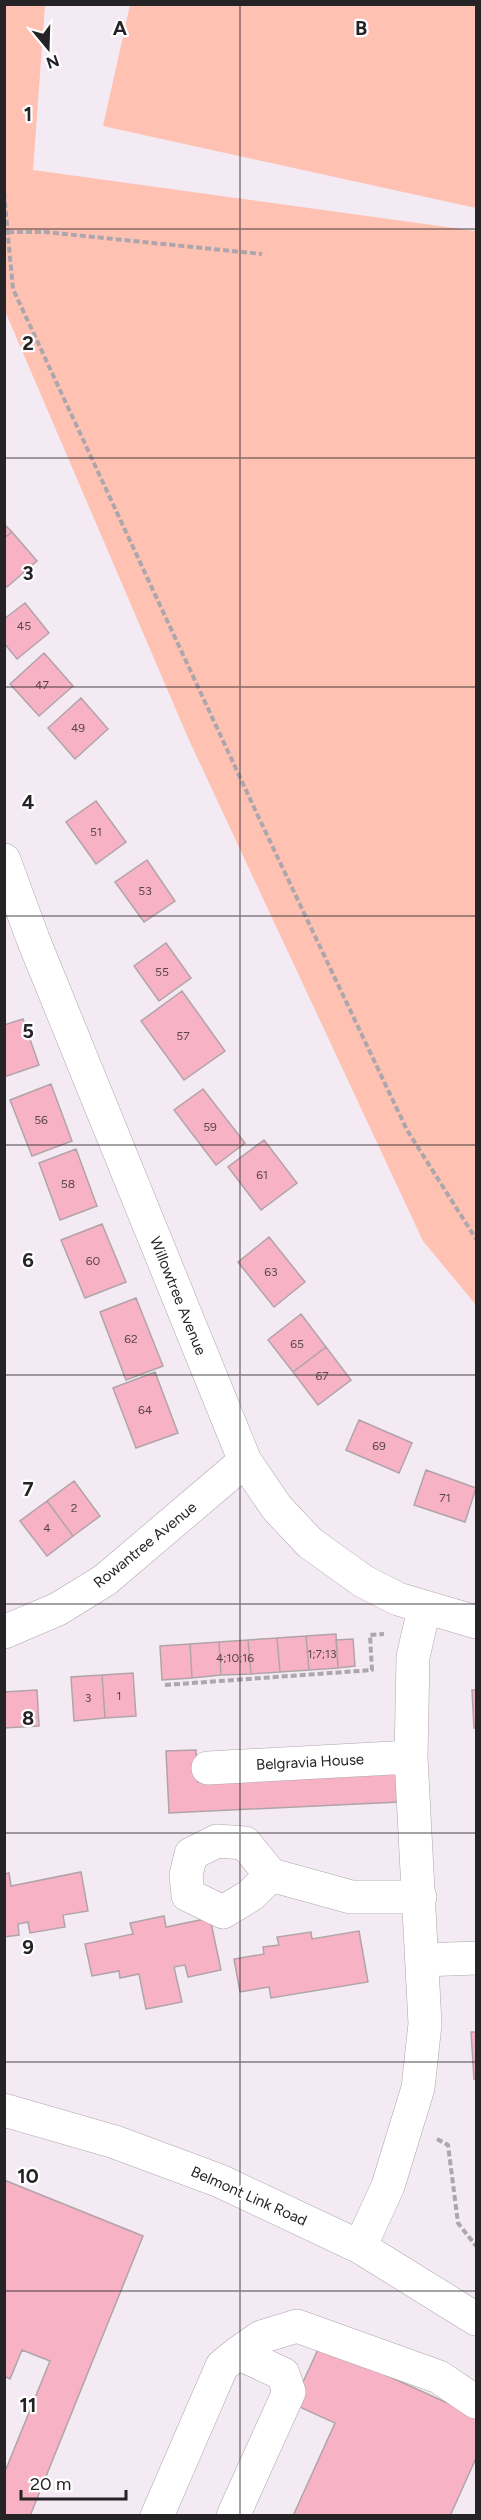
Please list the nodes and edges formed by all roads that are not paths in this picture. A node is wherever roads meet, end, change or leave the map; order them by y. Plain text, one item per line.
1 (4, 860) edge
2 (245, 1461) junction
3 (424, 1609) junction
4 (477, 1622) edge
5 (4, 1632) edge
6 (411, 1757) junction
7 (208, 1768) dead end
8 (271, 1875) dead end
9 (420, 1897) junction
10 (477, 1958) edge
11 (423, 1960) junction
12 (4, 2110) edge
13 (360, 2247) junction
14 (477, 2319) edge
15 (238, 2353) junction
16 (477, 2402) edge
17 (157, 2516) edge
18 (233, 2516) edge

1 - 2 street, Willowtree Avenue
2 - 3 street, Willowtree Avenue
2 - 5 street, Rowantree Avenue
3 - 4 street, Willowtree Avenue
3 - 6 street
6 - 7 street, Belgravia House
6 - 9 street
8 - 9 street
9 - 11 street
10 - 11 street
11 - 13 street
12 - 13 street, Belmont Link Road
13 - 14 street, Belmont Link Road
15 - 16 street
15 - 17 street
15 - 18 street

